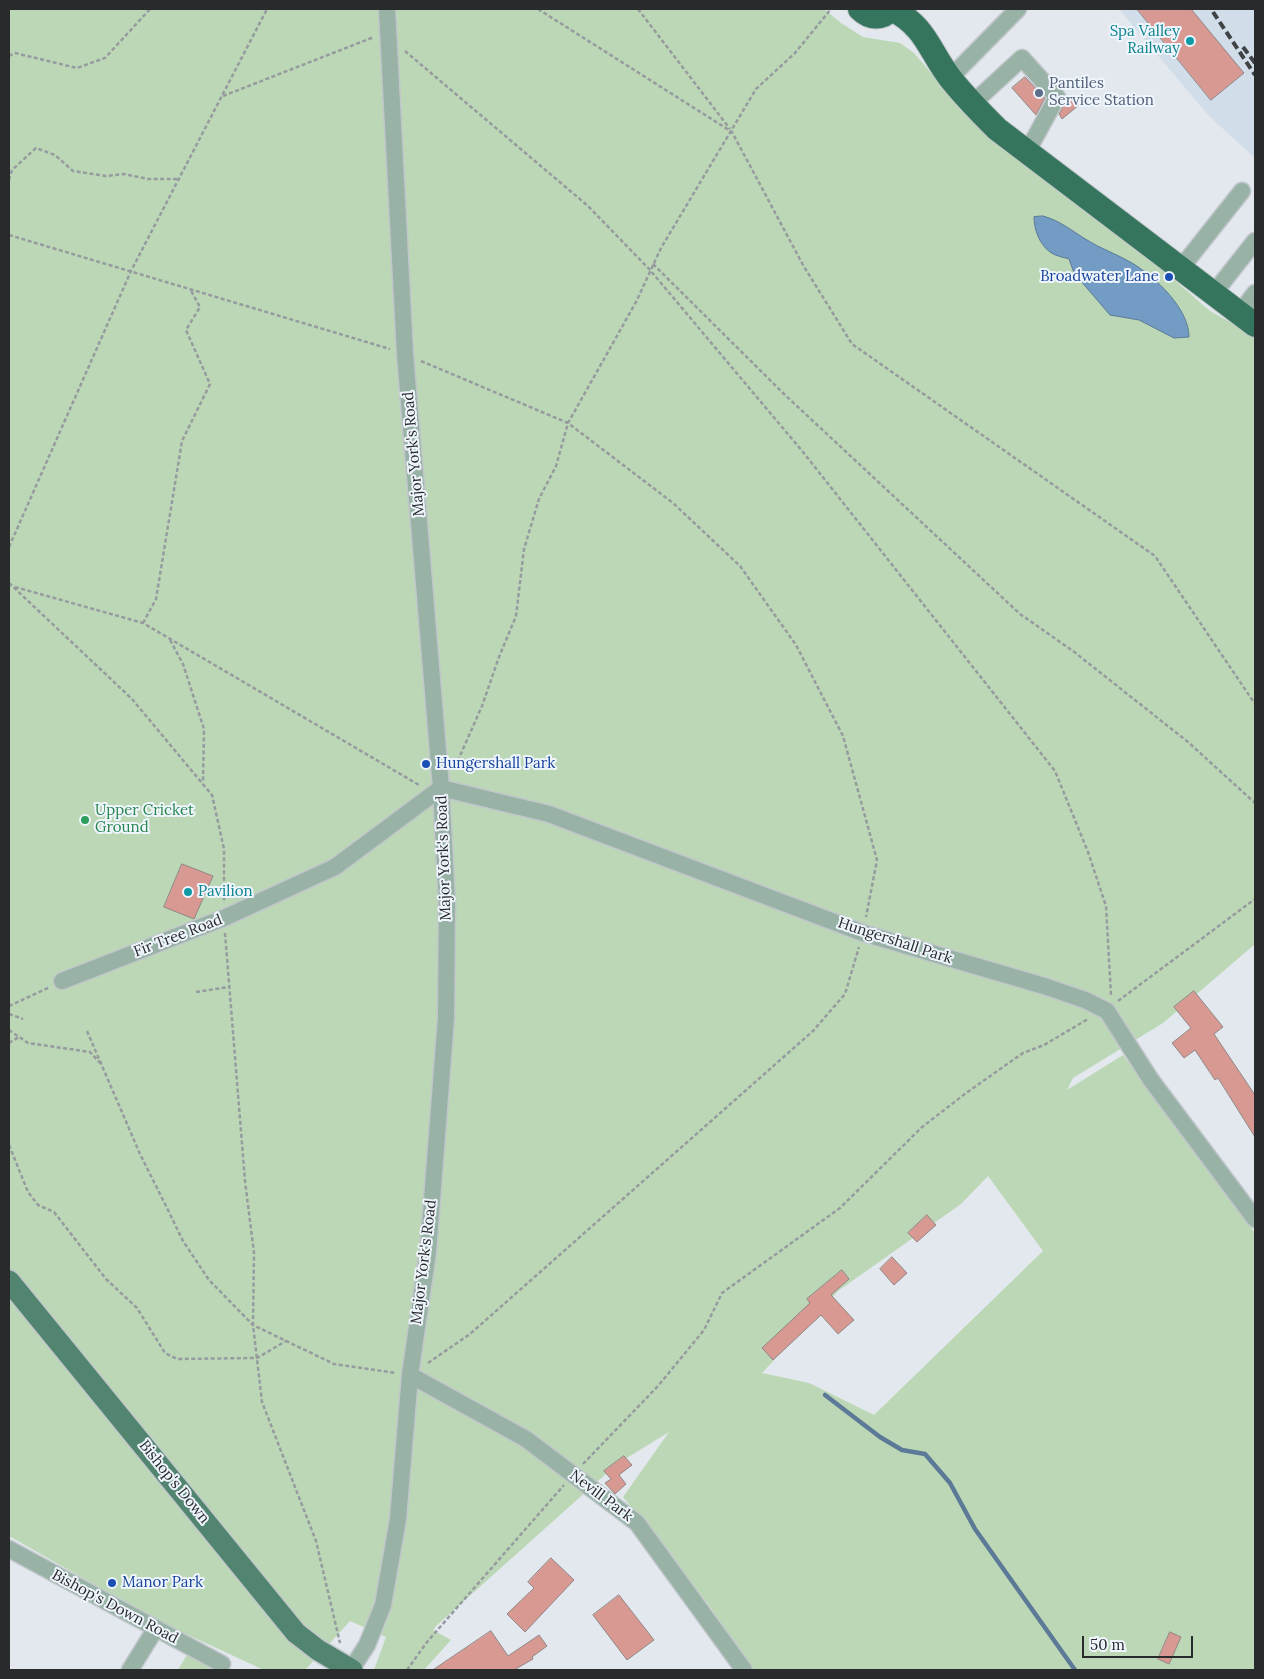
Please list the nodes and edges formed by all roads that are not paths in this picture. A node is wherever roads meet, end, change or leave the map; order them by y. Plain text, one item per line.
1 (387, 9) edge
2 (860, 9) edge
3 (892, 9) edge
4 (1018, 9) edge
5 (950, 78) junction
6 (972, 104) junction
7 (1027, 152) junction
8 (1242, 191) dead end
9 (1255, 241) edge
10 (1181, 268) junction
11 (1255, 293) edge
12 (1214, 294) junction
13 (1247, 319) edge
14 (441, 788) junction
15 (62, 981) road end
16 (1255, 1219) edge
17 (9, 1281) edge
18 (410, 1375) junction
19 (9, 1550) edge
20 (156, 1628) junction
21 (222, 1664) dead end
22 (352, 1669) edge
23 (130, 1670) edge
24 (744, 1670) edge

1 - 14 street, Major York's Road
2 - 3 highway
3 - 5 highway
4 - 5 street
5 - 6 highway
6 - 7 highway
6 - 7 street
7 - 10 highway
8 - 10 street
9 - 12 street
10 - 12 highway
11 - 13 street
12 - 13 highway
14 - 15 street, Fir Tree Road
14 - 16 street, Hungershall Park
14 - 18 street, Major York's Road
17 - 22 main road, Bishop's Down
18 - 22 street, Major York's Road
18 - 24 street, Nevill Park
19 - 20 street, Bishop's Down Road
20 - 21 street, Bishop's Down Road
20 - 23 street

